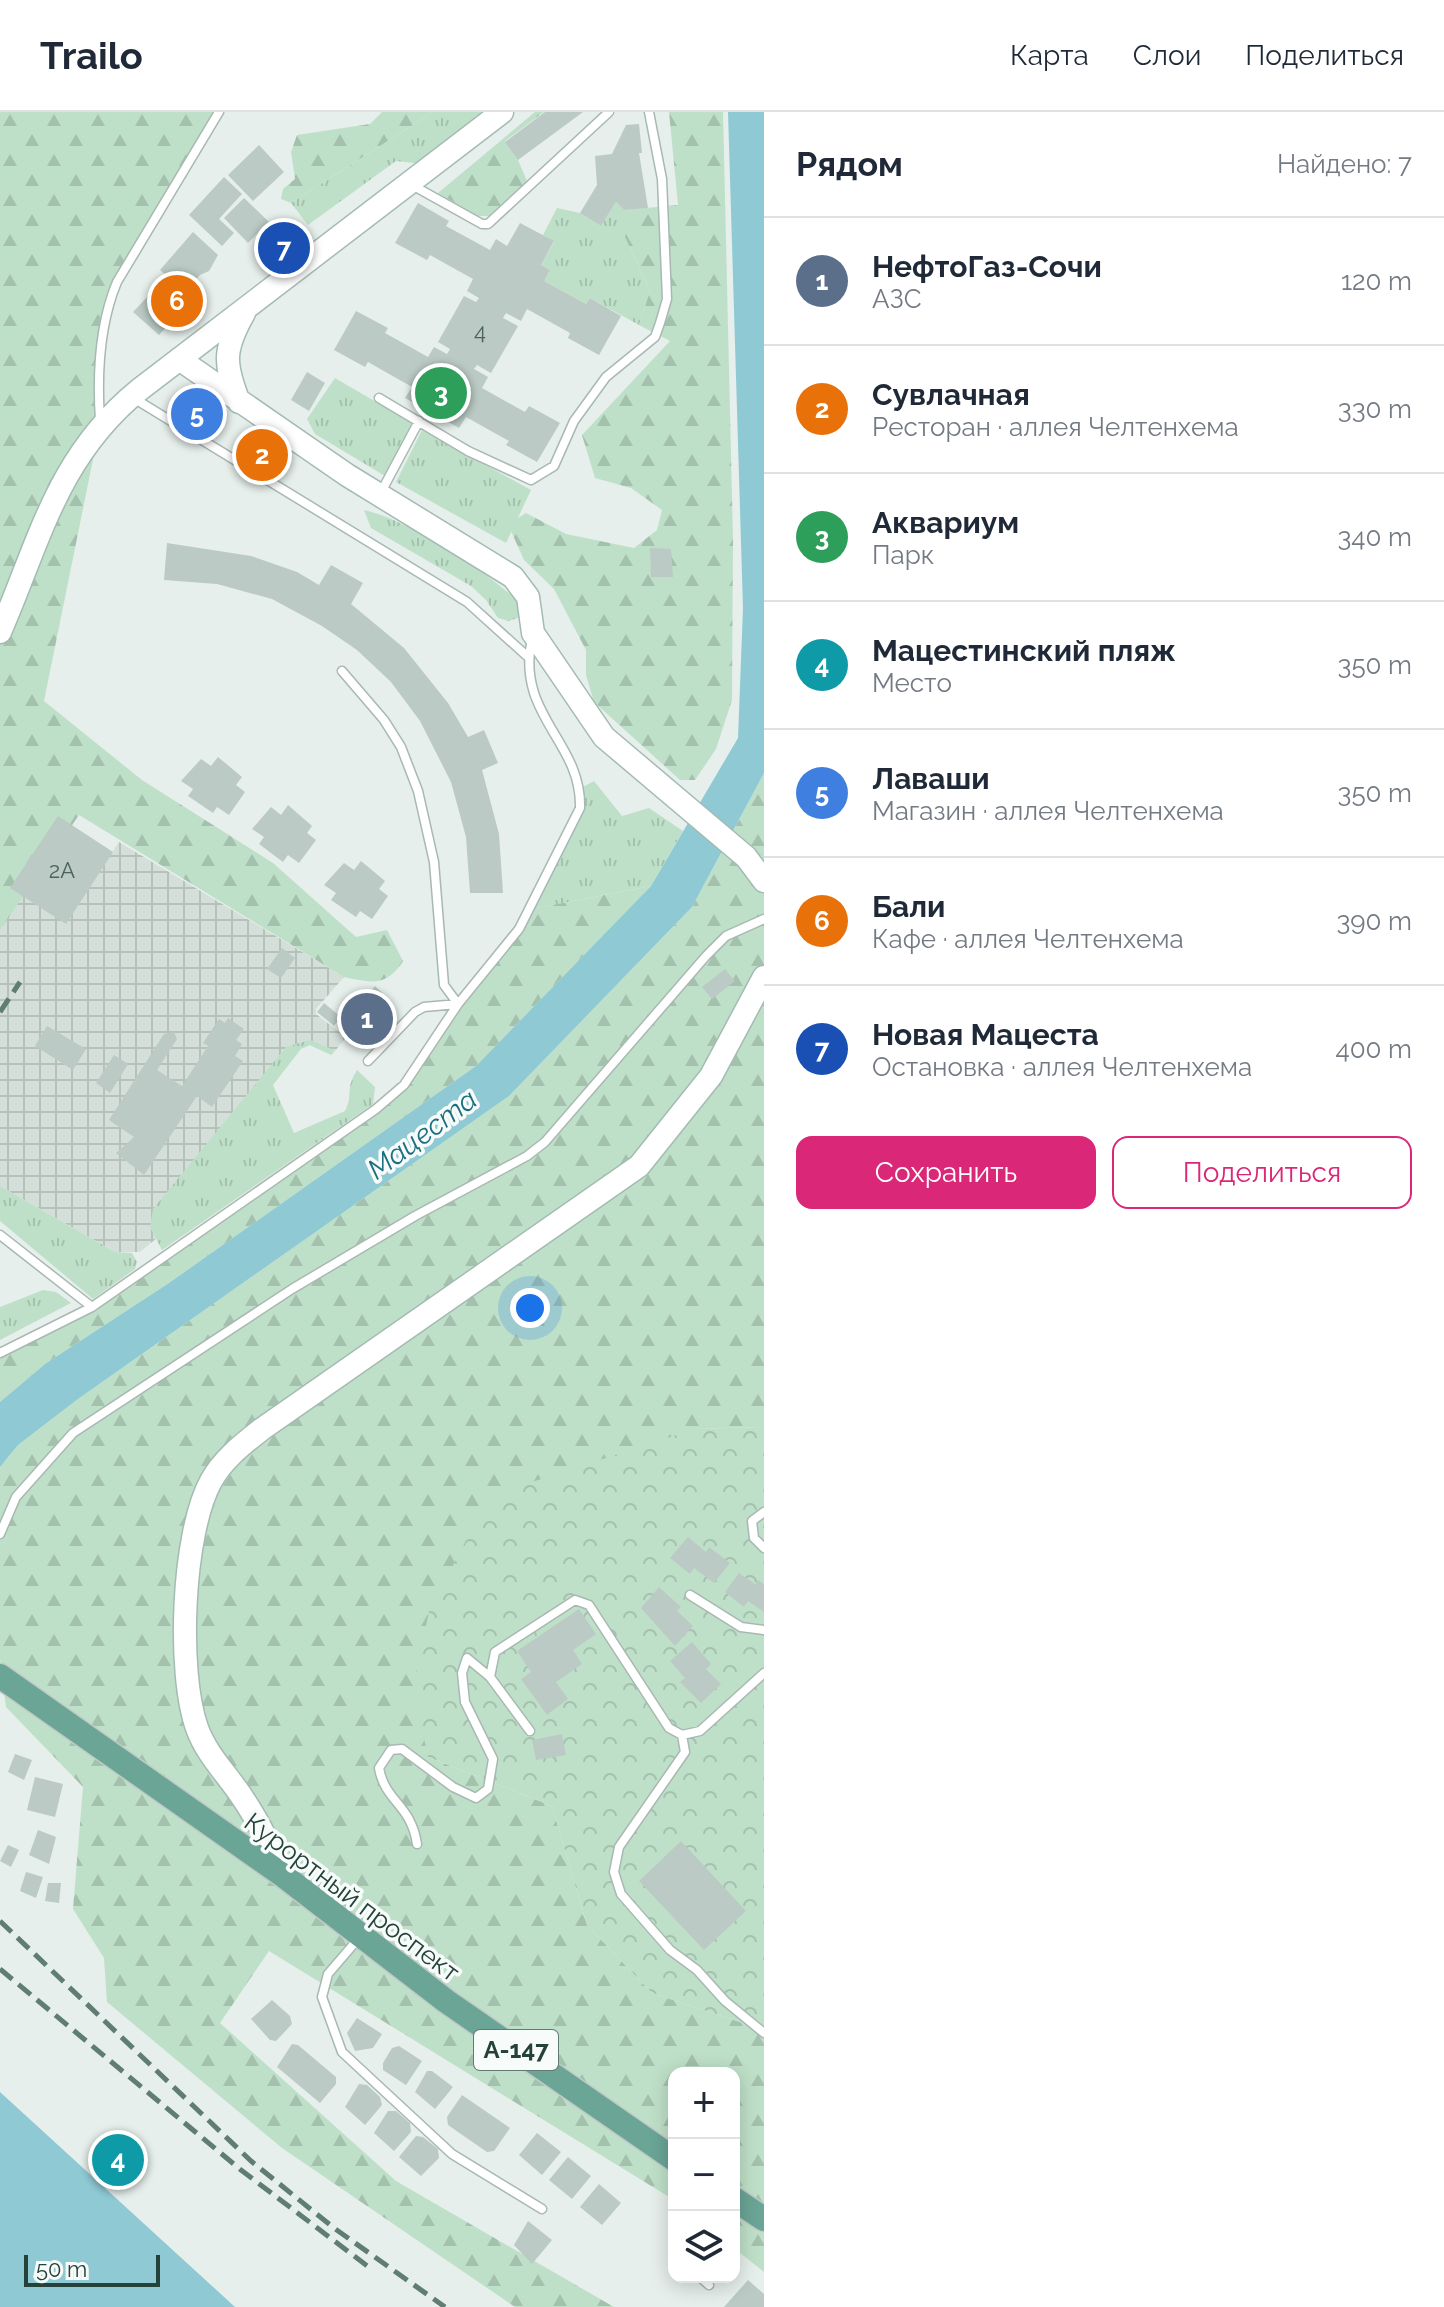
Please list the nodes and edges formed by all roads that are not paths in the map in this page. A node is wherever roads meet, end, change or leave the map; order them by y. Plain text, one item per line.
1 (219, 112) edge
2 (502, 112) edge
3 (609, 112) edge
4 (649, 112) edge
5 (408, 183) junction
6 (249, 305) junction
7 (179, 359) junction
8 (131, 397) junction
9 (379, 398) dead end
10 (239, 402) junction
11 (419, 421) junction
12 (100, 425) junction
13 (380, 495) junction
14 (0, 632) edge
15 (533, 633) junction
16 (528, 657) junction
17 (342, 671) dead end
18 (764, 881) edge
19 (764, 919) edge
20 (764, 977) edge
21 (458, 1004) junction
22 (368, 1061) dead end
23 (0, 1235) edge
24 (92, 1307) junction
25 (0, 1353) edge
26 (764, 1512) edge
27 (0, 1534) edge
28 (764, 1548) edge
29 (690, 1595) dead end
30 (764, 1630) edge
31 (764, 1673) edge
32 (0, 1676) edge
33 (490, 1677) junction
34 (530, 1731) dead end
35 (682, 1735) junction
36 (417, 1844) dead end
37 (284, 1876) junction
38 (362, 1936) junction
39 (764, 2033) edge
40 (668, 2155) edge
41 (740, 2203) edge
42 (542, 2209) dead end
43 (764, 2219) edge
44 (707, 2283) edge
45 (709, 2285) dead end

1 - 12 lane
2 - 5 street
3 - 5 lane
4 - 11 lane
5 - 6 street
6 - 7 street
6 - 10 street
7 - 8 street
7 - 10 street
8 - 12 street
8 - 16 lane
9 - 11 lane
10 - 13 street
11 - 13 lane
12 - 14 street
13 - 15 street
15 - 16 lane
15 - 18 street
16 - 21 lane
17 - 21 lane
19 - 27 lane
20 - 37 street
21 - 22 lane
21 - 24 lane
23 - 24 lane
24 - 25 lane
26 - 28 lane
29 - 30 lane
31 - 35 lane
32 - 37 main road, Курортный проспект / А-147
33 - 34 lane
33 - 35 lane
33 - 36 lane
35 - 39 lane
37 - 38 main road, Курортный проспект / А-147
38 - 40 main road, Курортный проспект / А-147
38 - 42 lane
41 - 43 main road
44 - 45 lane

